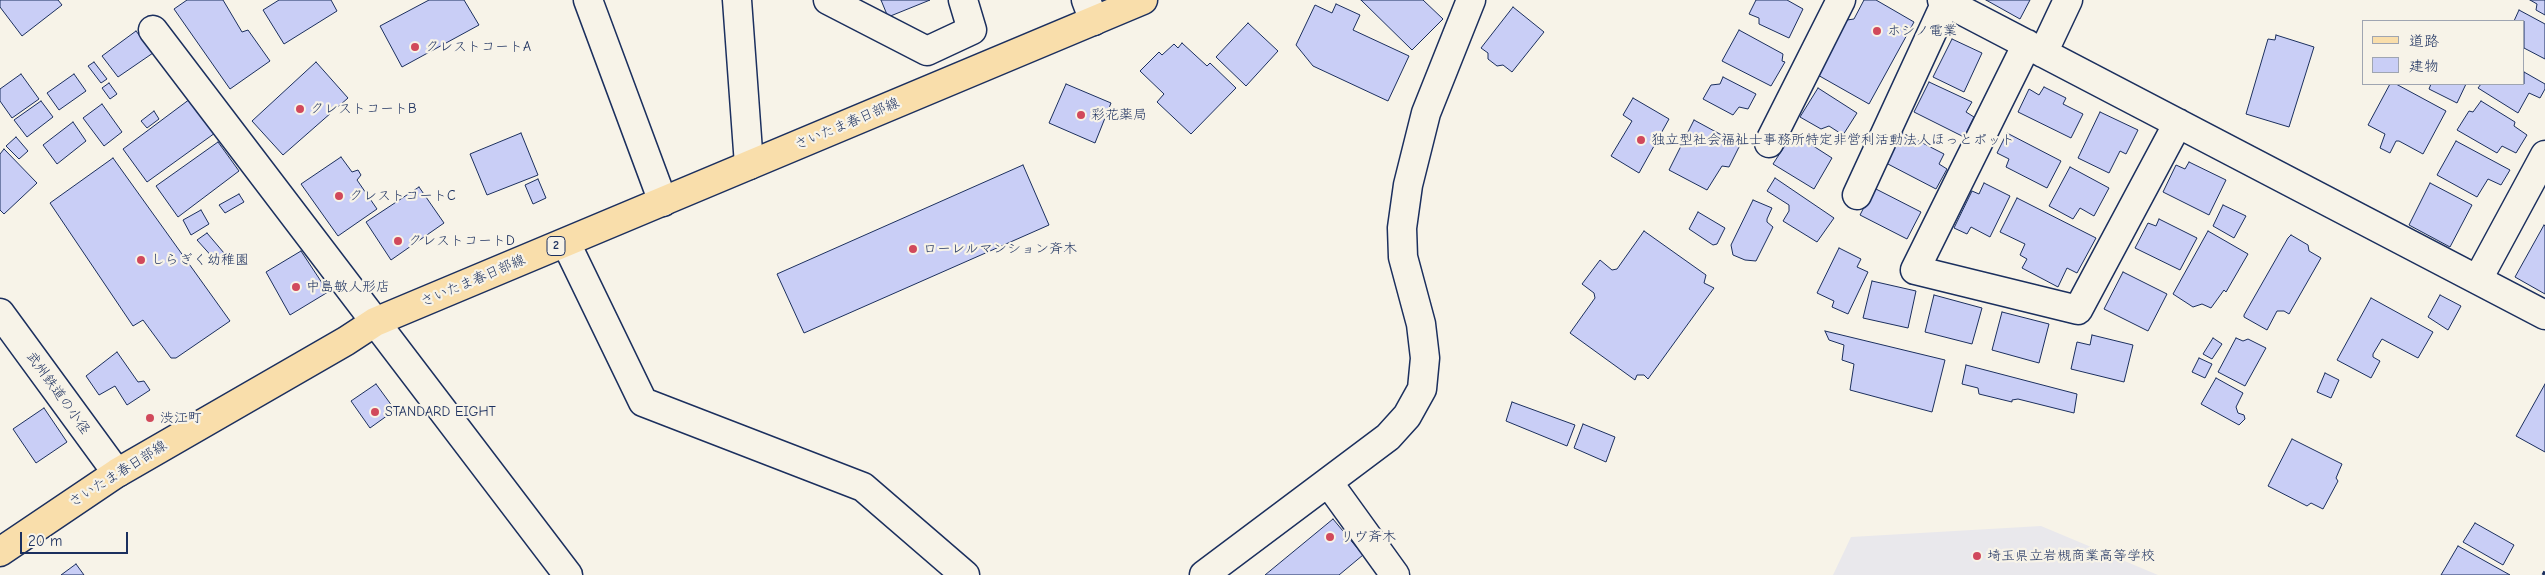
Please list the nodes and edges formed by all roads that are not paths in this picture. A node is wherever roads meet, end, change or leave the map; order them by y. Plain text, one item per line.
1 (588, 0) edge
2 (737, 0) edge
3 (828, 0) edge
4 (963, 0) edge
5 (1143, 0) edge
6 (1471, 0) edge
7 (1841, 0) edge
8 (2068, 0) edge
9 (1944, 1) edge
10 (1090, 10) edge
11 (153, 30) dead end
12 (2035, 48) junction
13 (2178, 123) junction
14 (1769, 143) dead end
15 (2545, 155) edge
16 (749, 165) junction
17 (1857, 195) dead end
18 (663, 202) junction
19 (566, 242) junction
20 (2478, 279) junction
21 (0, 313) edge
22 (2545, 315) edge
23 (375, 322) junction
24 (117, 473) junction
25 (1328, 482) junction
26 (0, 552) edge
27 (568, 575) edge
28 (965, 575) edge
29 (1204, 575) edge
30 (1395, 575) edge

1 - 18 street
2 - 16 street
3 - 4 street
5 - 10 main road, さいたま春日部線 / 2
6 - 25 street
7 - 14 street
8 - 12 street
9 - 12 street
9 - 17 street
10 - 16 main road, さいたま春日部線 / 2
11 - 23 street
12 - 13 street
12 - 13 street
13 - 20 street
15 - 20 street
16 - 18 main road, さいたま春日部線 / 2
18 - 19 main road, さいたま春日部線 / 2
19 - 23 main road, さいたま春日部線 / 2
19 - 28 street
20 - 22 street
21 - 24 street, 武州鉄道の小径
23 - 24 main road, さいたま春日部線 / 2
23 - 27 street
24 - 26 main road, さいたま春日部線 / 2
25 - 29 street
25 - 30 street

